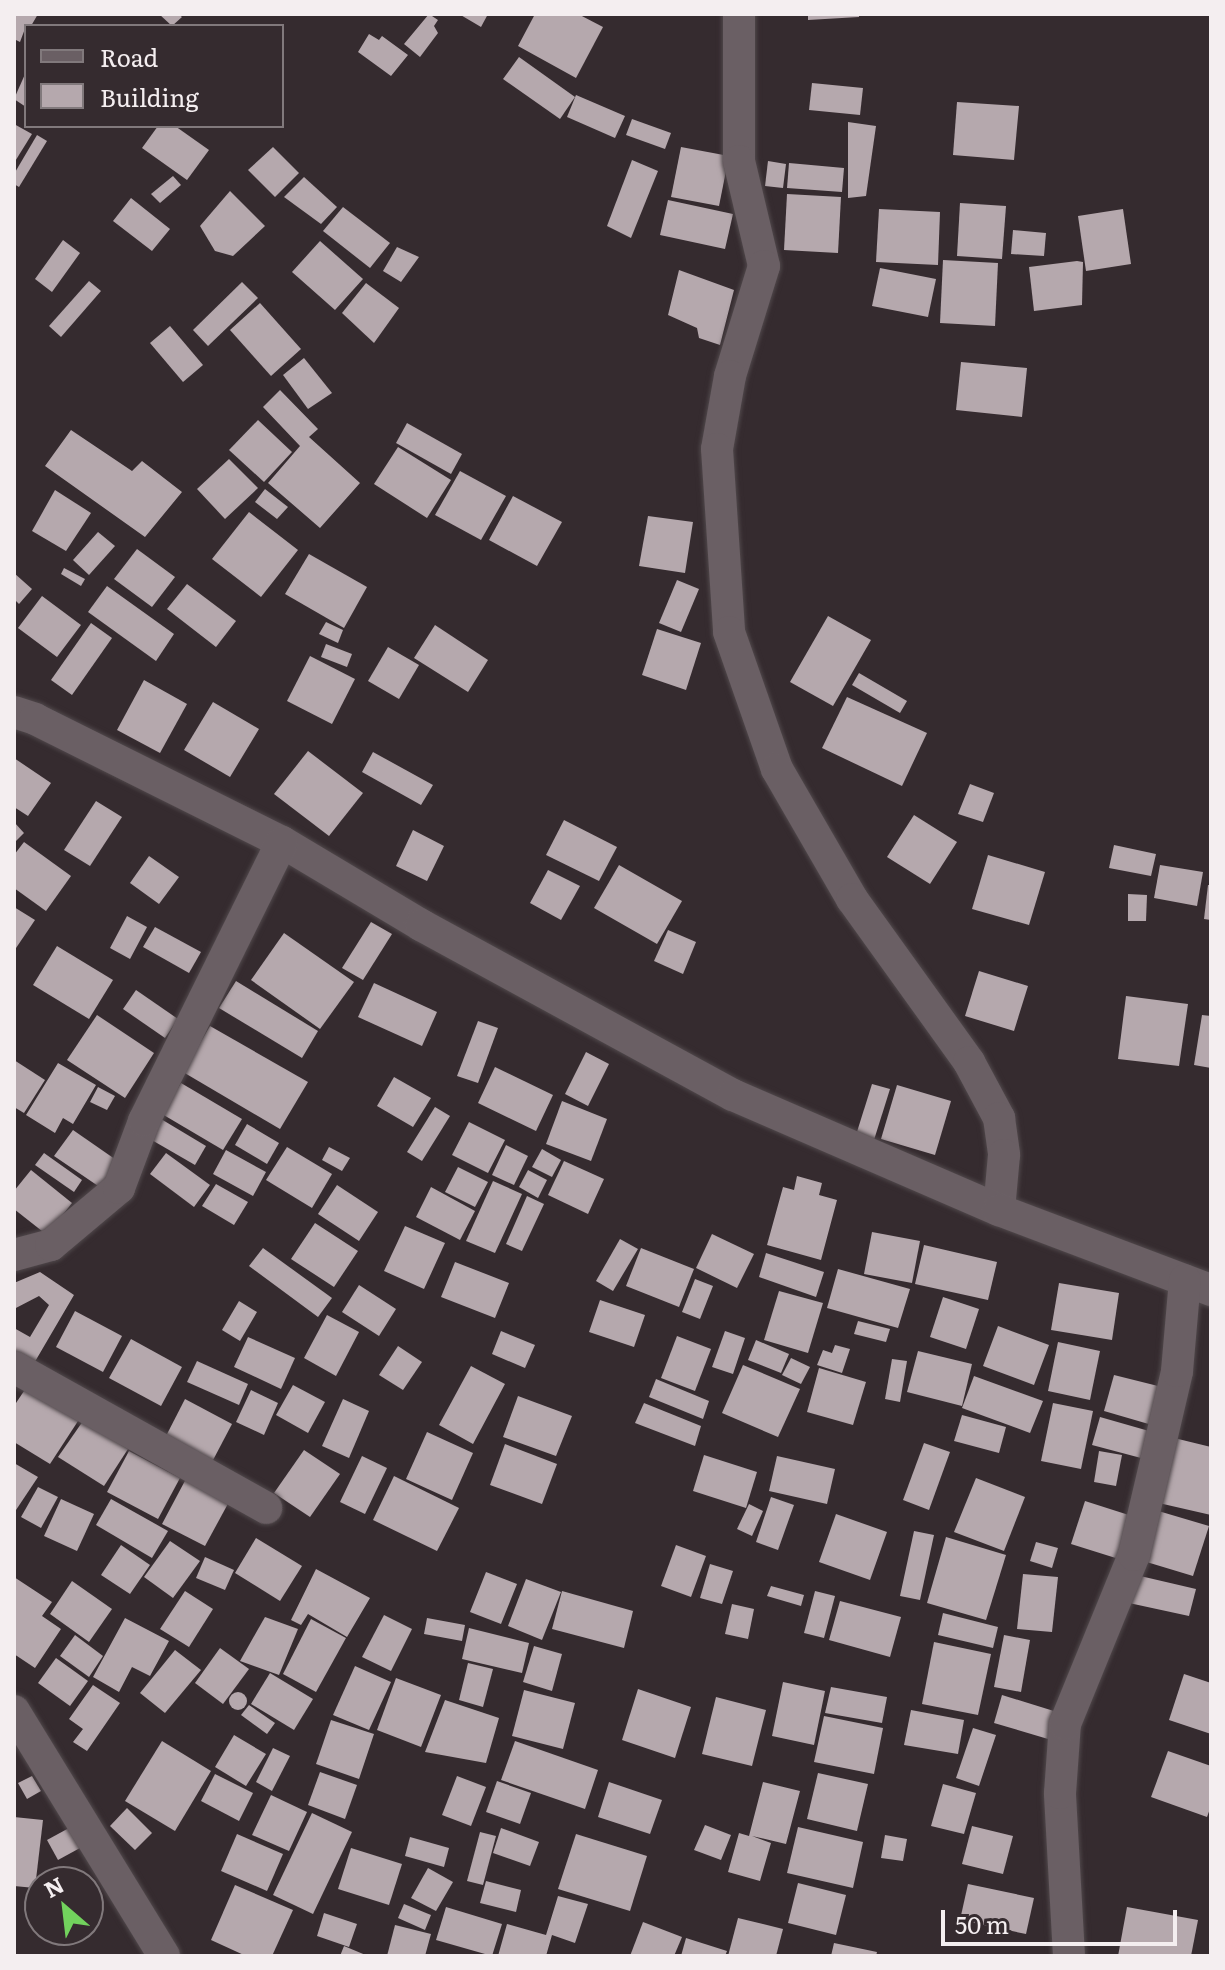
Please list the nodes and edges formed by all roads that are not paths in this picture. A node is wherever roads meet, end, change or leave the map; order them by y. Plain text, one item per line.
1 (739, 14) edge
2 (14, 712) edge
3 (282, 842) junction
4 (999, 1210) junction
5 (14, 1255) edge
6 (1198, 1285) edge
7 (14, 1367) edge
8 (266, 1508) dead end
9 (14, 1711) edge
10 (164, 1956) edge
11 (1069, 1956) edge

1 - 4 street
2 - 3 street
3 - 4 street
3 - 5 street
4 - 6 street
6 - 11 street
7 - 8 street
9 - 10 street

